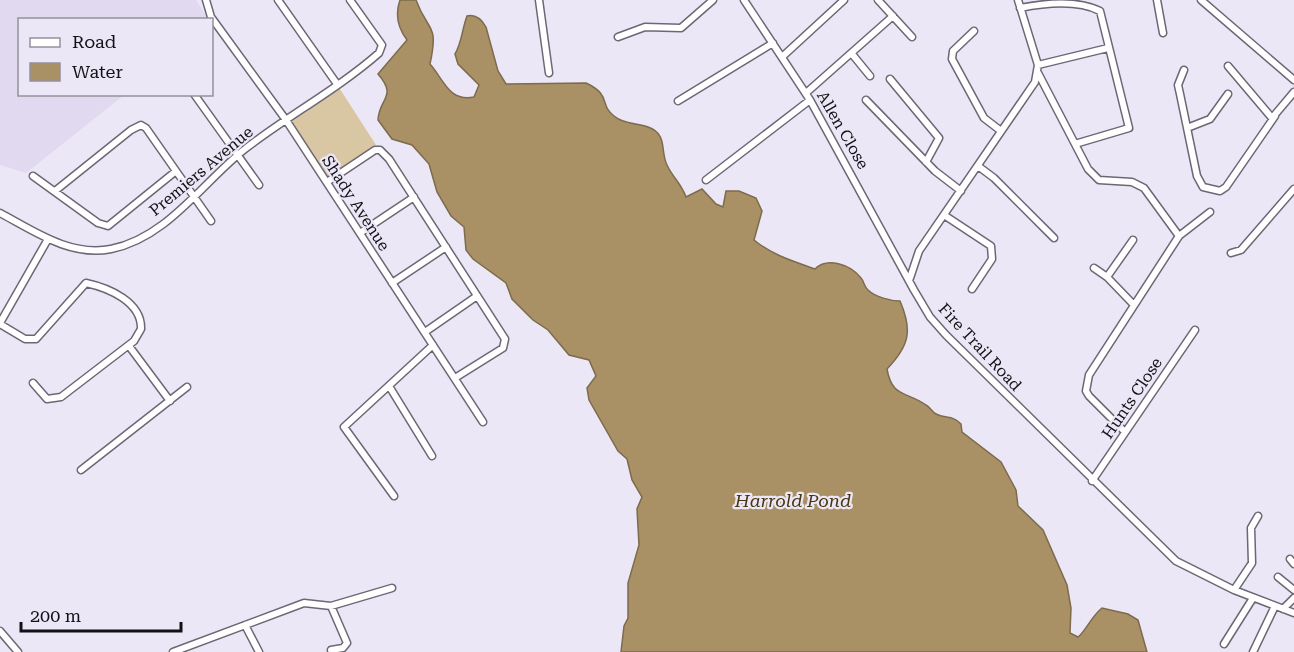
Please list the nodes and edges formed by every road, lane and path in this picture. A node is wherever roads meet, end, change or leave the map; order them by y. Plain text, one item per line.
1 (206, 0) edge
2 (278, 0) edge
3 (351, 0) edge
4 (539, 0) edge
5 (712, 0) edge
6 (744, 0) edge
7 (844, 0) edge
8 (878, 0) edge
9 (889, 0) edge
10 (1018, 0) edge
11 (1157, 0) edge
12 (1201, 0) edge
13 (883, 6) junction
14 (1020, 8) junction
15 (893, 16) junction
16 (212, 18) edge
17 (213, 20) edge
18 (974, 30) dead end
19 (1163, 33) dead end
20 (618, 37) dead end
21 (912, 38) dead end
22 (773, 43) junction
23 (1108, 48) junction
24 (852, 54) junction
25 (782, 57) junction
26 (1038, 65) junction
27 (1228, 66) dead end
28 (1184, 70) dead end
29 (549, 73) dead end
30 (1038, 73) junction
31 (870, 76) dead end
32 (890, 79) dead end
33 (1294, 80) edge
34 (337, 84) junction
35 (1294, 92) edge
36 (806, 93) junction
37 (1228, 94) dead end
38 (195, 96) edge
39 (810, 100) junction
40 (866, 100) dead end
41 (678, 101) dead end
42 (1275, 117) junction
43 (286, 120) junction
44 (1187, 128) junction
45 (1001, 131) junction
46 (1075, 144) junction
47 (237, 156) junction
48 (926, 162) junction
49 (978, 165) junction
50 (176, 171) junction
51 (33, 176) dead end
52 (706, 180) dead end
53 (327, 182) junction
54 (259, 185) dead end
55 (1294, 189) edge
56 (55, 191) junction
57 (960, 191) junction
58 (194, 197) junction
59 (414, 197) junction
60 (1210, 212) dead end
61 (0, 213) edge
62 (944, 215) junction
63 (211, 220) dead end
64 (360, 233) junction
65 (1179, 236) junction
66 (1054, 238) dead end
67 (48, 239) junction
68 (1133, 240) dead end
69 (446, 247) junction
70 (1231, 253) dead end
71 (1094, 268) dead end
72 (1107, 277) junction
73 (910, 279) junction
74 (392, 283) junction
75 (972, 289) dead end
76 (477, 296) junction
77 (1133, 304) junction
78 (0, 324) edge
79 (1195, 330) dead end
80 (425, 332) junction
81 (433, 345) junction
82 (129, 346) junction
83 (455, 378) junction
84 (33, 383) dead end
85 (389, 386) junction
86 (187, 387) dead end
87 (170, 401) junction
88 (483, 422) dead end
89 (1125, 432) junction
90 (432, 456) dead end
91 (81, 470) dead end
92 (1092, 481) junction
93 (394, 496) dead end
94 (1258, 516) dead end
95 (1278, 577) dead end
96 (392, 588) dead end
97 (1234, 591) junction
98 (1294, 591) edge
99 (1253, 598) junction
100 (1294, 598) edge
101 (331, 606) junction
102 (1275, 606) junction
103 (1283, 609) junction
104 (1294, 613) edge
105 (244, 626) junction
106 (0, 631) edge
107 (1224, 644) dead end
108 (331, 650) dead end
109 (18, 652) edge
110 (173, 652) edge
111 (259, 652) edge
112 (1253, 652) edge

1 - 16 street, Shady Avenue
2 - 34 street
3 - 34 street, Premiers Avenue
4 - 29 street
5 - 20 street
6 - 22 street, Allen Close
7 - 25 street
8 - 13 street
9 - 13 street
10 - 14 street
11 - 19 street
12 - 33 street
13 - 15 street
14 - 23 street
14 - 26 street
15 - 21 street
15 - 24 street
17 - 43 street, Shady Avenue
18 - 45 street
22 - 25 street, Allen Close
22 - 41 street
23 - 26 street
23 - 46 street
24 - 31 street
24 - 36 street
25 - 36 street, Allen Close
26 - 30 street
27 - 42 street
28 - 44 street
30 - 45 street
30 - 46 street
32 - 48 street
34 - 43 street, Premiers Avenue
35 - 42 street
36 - 39 street, Allen Close
37 - 44 street
38 - 47 street
39 - 52 street
39 - 73 street, Allen Close
40 - 48 street
42 - 44 street
43 - 47 street, Premiers Avenue
43 - 53 street, Shady Avenue
45 - 49 street
46 - 65 street
47 - 54 street
47 - 58 street, Premiers Avenue
48 - 57 street
49 - 57 street
49 - 66 street
50 - 56 street
50 - 56 street
50 - 58 street
51 - 56 street
53 - 59 street
53 - 64 street, Shady Avenue
55 - 70 street
57 - 62 street
58 - 63 street
58 - 67 street, Premiers Avenue
59 - 64 street
59 - 69 street
60 - 65 street
61 - 67 street, Premiers Avenue
62 - 73 street
62 - 75 street
64 - 74 street, Shady Avenue
65 - 77 street
67 - 78 street
68 - 72 street
69 - 74 street
69 - 76 street
71 - 72 street
72 - 77 street
73 - 92 street, Fire Trail Road
74 - 80 street, Shady Avenue
76 - 80 street
76 - 83 street
77 - 89 street
78 - 82 street
79 - 89 street, Hunts Close
80 - 81 street, Shady Avenue
81 - 83 street, Shady Avenue
81 - 85 street
82 - 84 street
82 - 87 street
83 - 88 street, Shady Avenue
85 - 90 street
85 - 93 street
86 - 87 street
87 - 91 street
89 - 92 street, Hunts Close
92 - 97 street, Fire Trail Road
94 - 97 street
95 - 98 street
96 - 101 street
97 - 99 street, Fire Trail Road
99 - 102 street, Fire Trail Road
99 - 107 street
100 - 103 street
101 - 105 street
101 - 108 street
102 - 103 street, Fire Trail Road
102 - 112 street
103 - 104 street, Fire Trail Road
105 - 110 street
105 - 111 street
106 - 109 street

